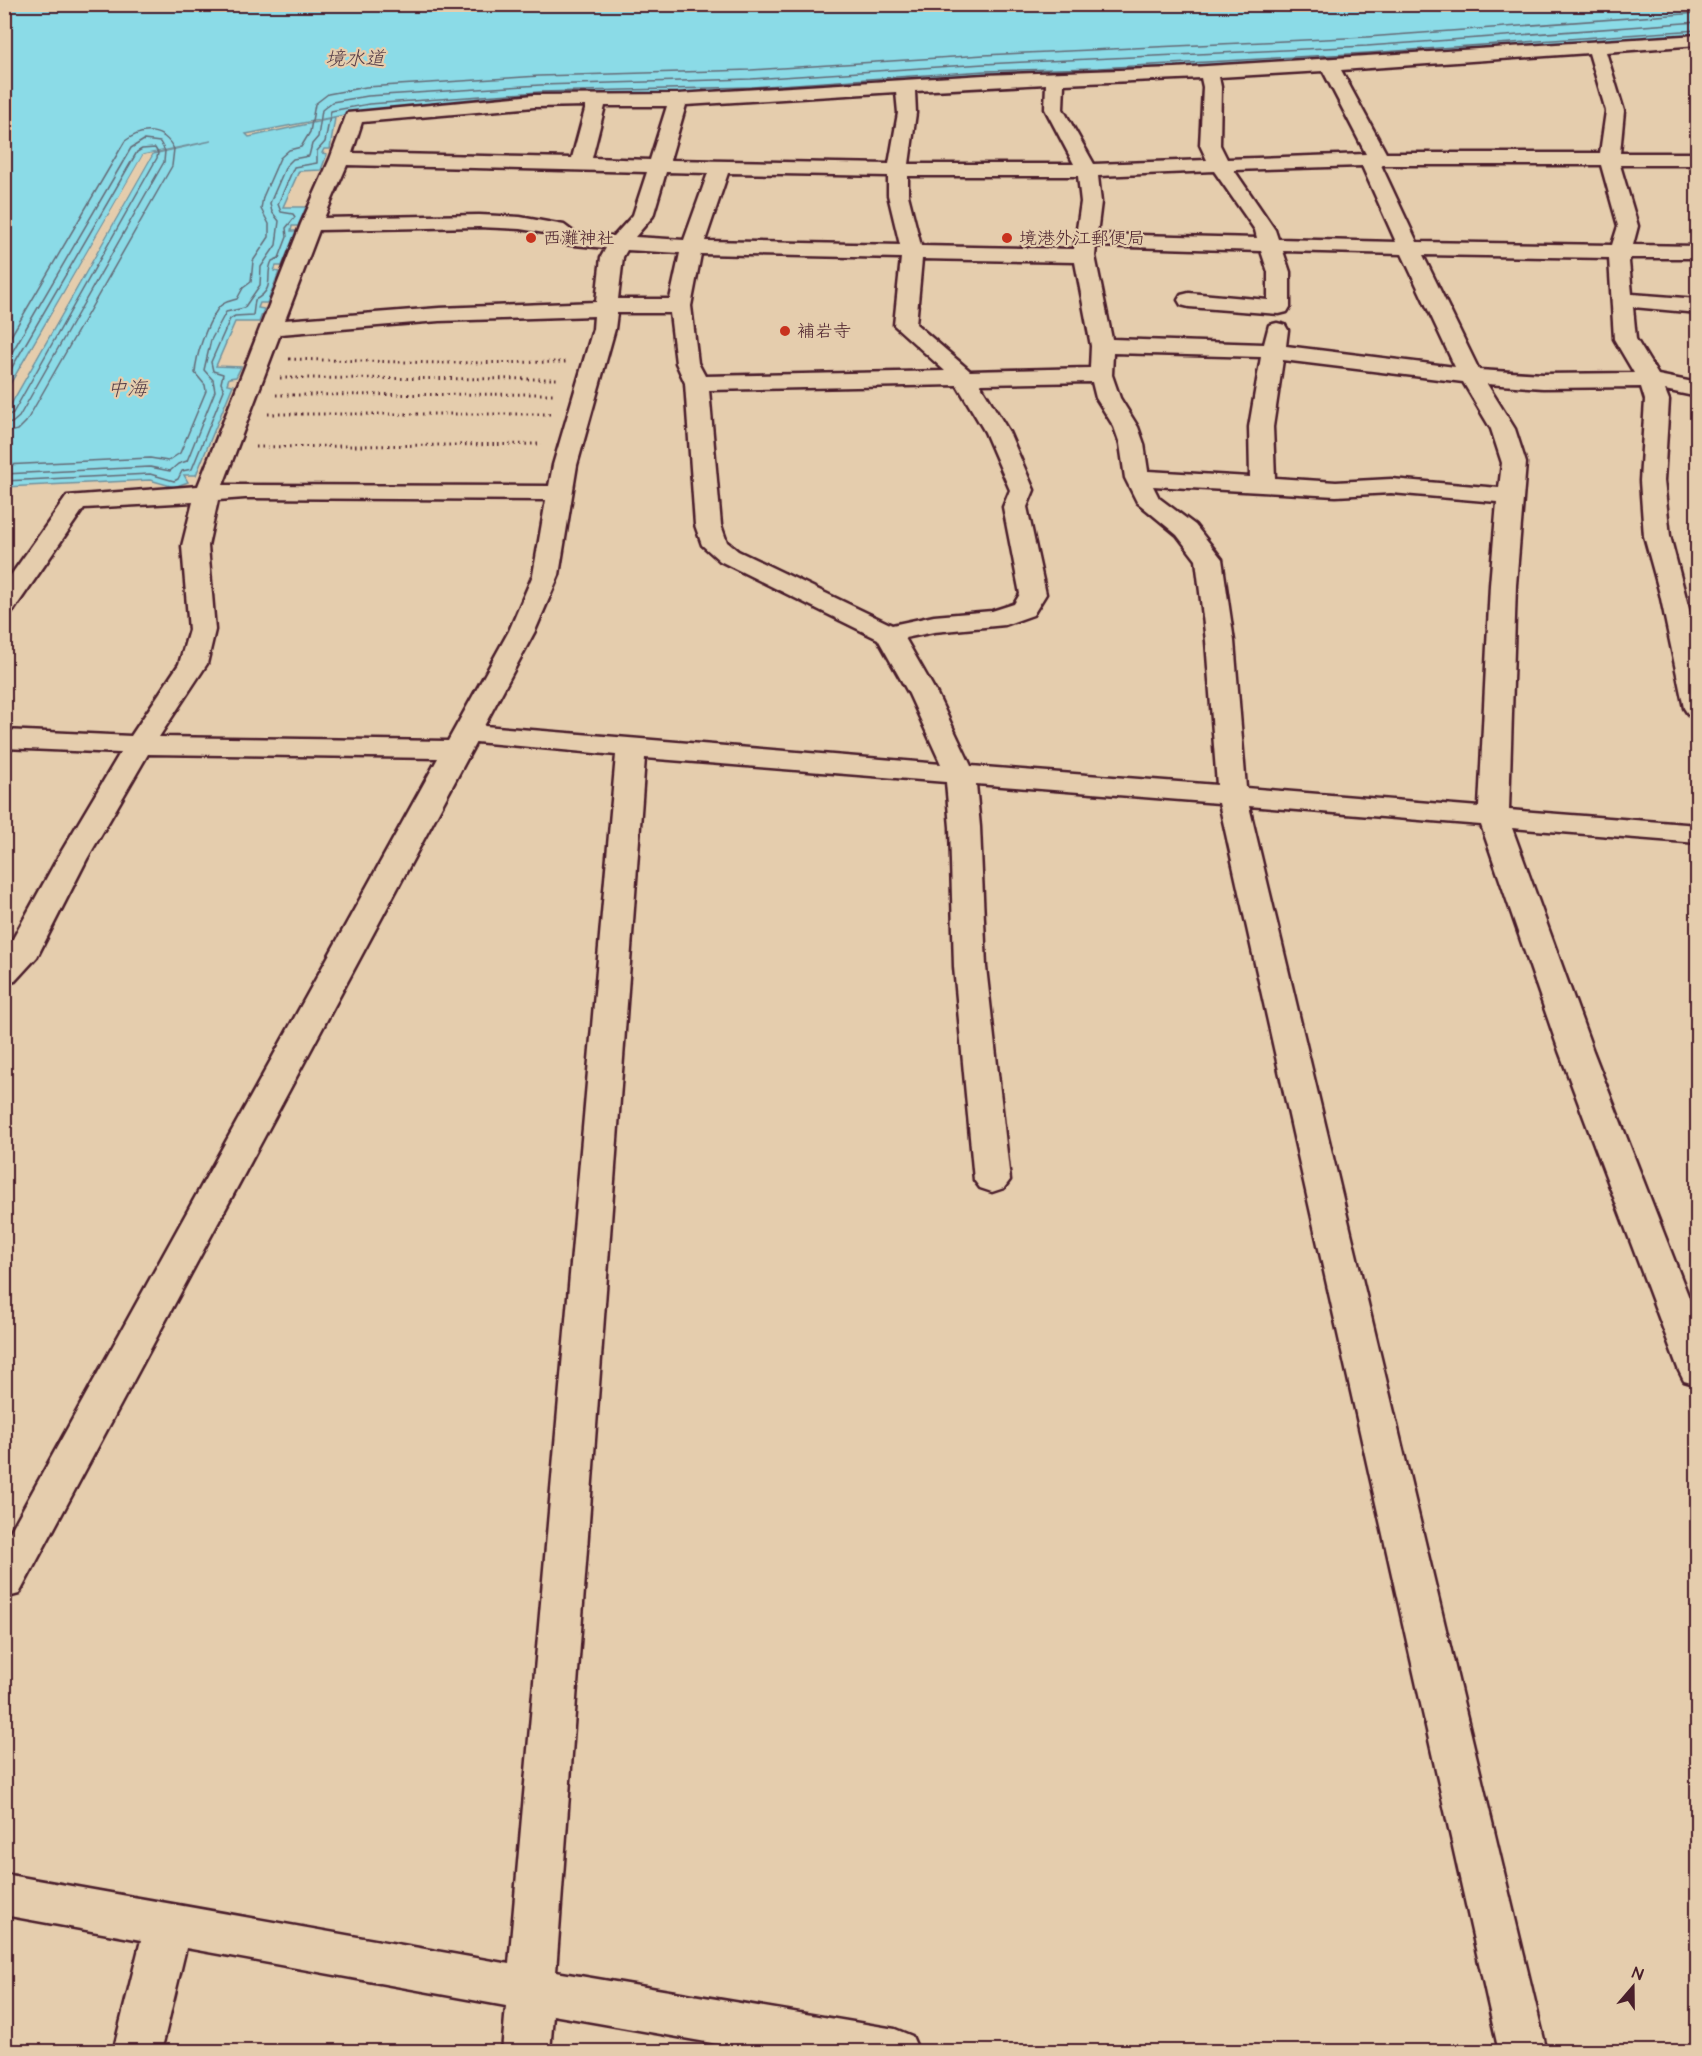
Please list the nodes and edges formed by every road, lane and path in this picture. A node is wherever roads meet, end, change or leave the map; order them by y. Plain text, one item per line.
1 (1698, 40) edge
2 (1596, 48) junction
3 (1329, 65) junction
4 (1209, 72) junction
5 (1055, 80) junction
6 (905, 86) junction
7 (678, 100) junction
8 (597, 101) junction
9 (340, 159) junction
10 (1698, 159) edge
11 (1374, 160) junction
12 (1609, 160) junction
13 (581, 162) junction
14 (1220, 165) junction
15 (660, 166) junction
16 (720, 167) junction
17 (898, 170) junction
18 (1087, 170) junction
19 (311, 224) junction
20 (621, 241) junction
21 (1269, 244) junction
22 (692, 247) junction
23 (1086, 248) junction
24 (1409, 248) junction
25 (1621, 252) junction
26 (1698, 252) edge
27 (912, 253) junction
28 (1189, 300) dead end
29 (1621, 300) junction
30 (680, 306) junction
31 (1698, 306) edge
32 (606, 307) junction
33 (1279, 307) junction
34 (273, 328) junction
35 (1102, 346) junction
36 (1273, 352) junction
37 (1101, 375) junction
38 (963, 376) junction
39 (1471, 376) junction
40 (1650, 380) junction
41 (697, 383) junction
42 (249, 387) junction
43 (586, 387) junction
44 (1698, 390) edge
45 (570, 444) junction
46 (223, 447) junction
47 (1137, 478) junction
48 (1263, 485) junction
49 (559, 493) junction
50 (207, 494) junction
51 (1510, 496) junction
52 (4, 605) edge
53 (889, 634) junction
54 (1698, 708) edge
55 (4, 739) edge
56 (462, 741) junction
57 (139, 745) junction
58 (631, 749) junction
59 (960, 774) junction
60 (1232, 795) junction
61 (1494, 819) junction
62 (1698, 834) edge
63 (4, 974) edge
64 (992, 1180) dead end
65 (1698, 1371) edge
66 (4, 1582) edge
67 (4, 1894) edge
68 (169, 1923) junction
69 (530, 1989) junction
70 (137, 2052) edge
71 (526, 2052) edge
72 (895, 2052) edge
73 (1523, 2052) edge

1 - 2 street
2 - 3 street
2 - 12 street
3 - 4 street
3 - 11 street
4 - 5 street
4 - 14 street
5 - 6 street
5 - 18 street
6 - 7 street
6 - 17 street
7 - 8 street
7 - 15 street
8 - 9 street
8 - 13 street
9 - 13 street
9 - 19 street
10 - 12 street
11 - 12 street
11 - 14 street
11 - 24 street
12 - 25 street
13 - 15 street
14 - 18 street
14 - 21 street
15 - 16 street
15 - 20 street
16 - 17 street
16 - 22 street
17 - 18 street
17 - 27 street
18 - 23 street
19 - 20 street
19 - 34 street
20 - 22 street
20 - 32 street
21 - 23 street
21 - 24 street
21 - 33 street
22 - 27 street
22 - 30 street
23 - 27 street
23 - 35 street
24 - 25 street
24 - 39 street
25 - 26 street
25 - 29 street
27 - 38 street
28 - 33 street
29 - 31 street
29 - 40 street
30 - 32 street
30 - 41 street
32 - 34 street
32 - 43 street
33 - 36 street
34 - 42 street
35 - 36 street
35 - 37 street
36 - 39 street
36 - 48 street
37 - 38 street
37 - 47 street
38 - 41 street
38 - 53 street
39 - 40 street
39 - 51 street
40 - 44 street
40 - 54 street
41 - 53 street
42 - 43 path
42 - 43 path
42 - 43 path
42 - 43 path
42 - 46 street
43 - 45 street
45 - 46 path
45 - 49 street
46 - 50 street
47 - 48 street
47 - 60 street
48 - 51 street
49 - 50 street
49 - 56 street
50 - 52 street
50 - 57 street
51 - 61 street
53 - 59 street
55 - 57 street
56 - 57 street
56 - 58 street
56 - 66 street
57 - 63 street
58 - 59 street
58 - 69 street
59 - 60 street
59 - 64 street
60 - 61 street
60 - 73 street
61 - 62 street
61 - 65 street
67 - 68 street
68 - 69 street
68 - 70 street
69 - 71 street
69 - 72 street

